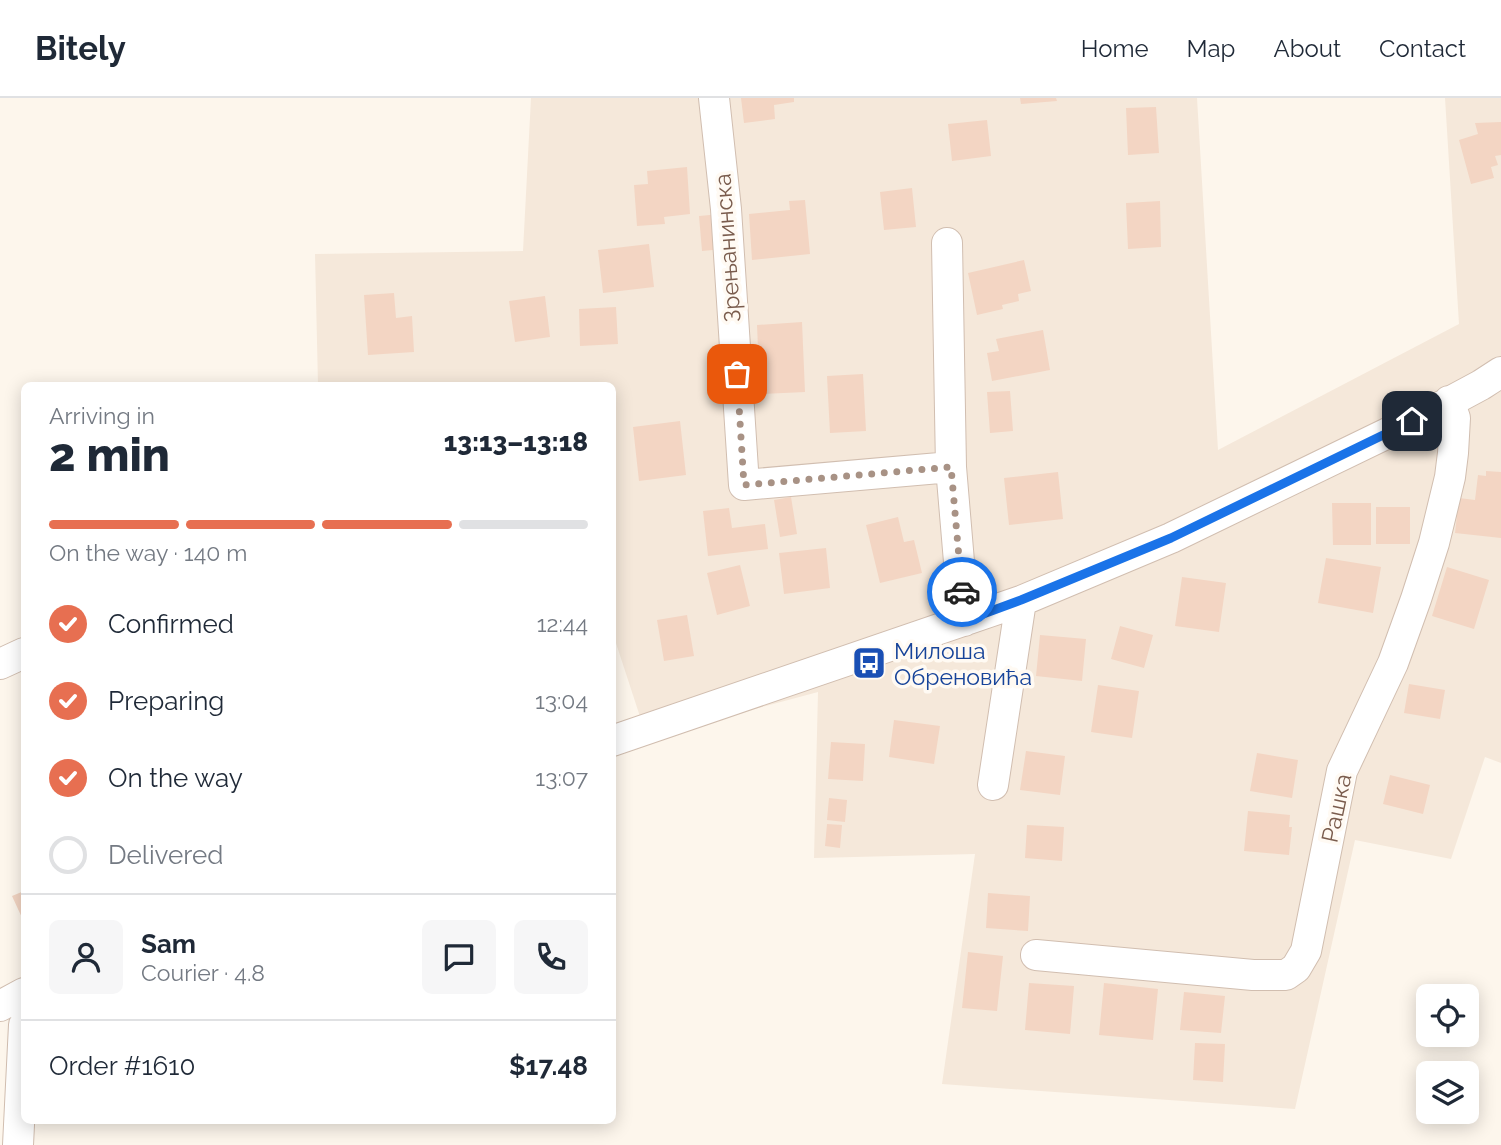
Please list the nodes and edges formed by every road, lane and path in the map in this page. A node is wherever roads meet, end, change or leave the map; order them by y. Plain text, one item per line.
1 (714, 98) edge
2 (947, 243) dead end
3 (1501, 372) edge
4 (1449, 401) junction
5 (951, 467) junction
6 (1021, 600) junction
7 (964, 621) junction
8 (21, 654) edge
9 (0, 664) edge
10 (616, 740) edge
11 (993, 785) dead end
12 (1036, 955) dead end
13 (21, 995) edge
14 (0, 1006) edge
15 (21, 1085) edge
16 (18, 1145) edge

1 - 5 street, Зрењанинска
2 - 5 street
3 - 4 street
4 - 6 street
4 - 12 street, Рашка
5 - 7 street
6 - 7 street
6 - 11 street
7 - 10 street
8 - 9 street
13 - 14 street
15 - 16 street

